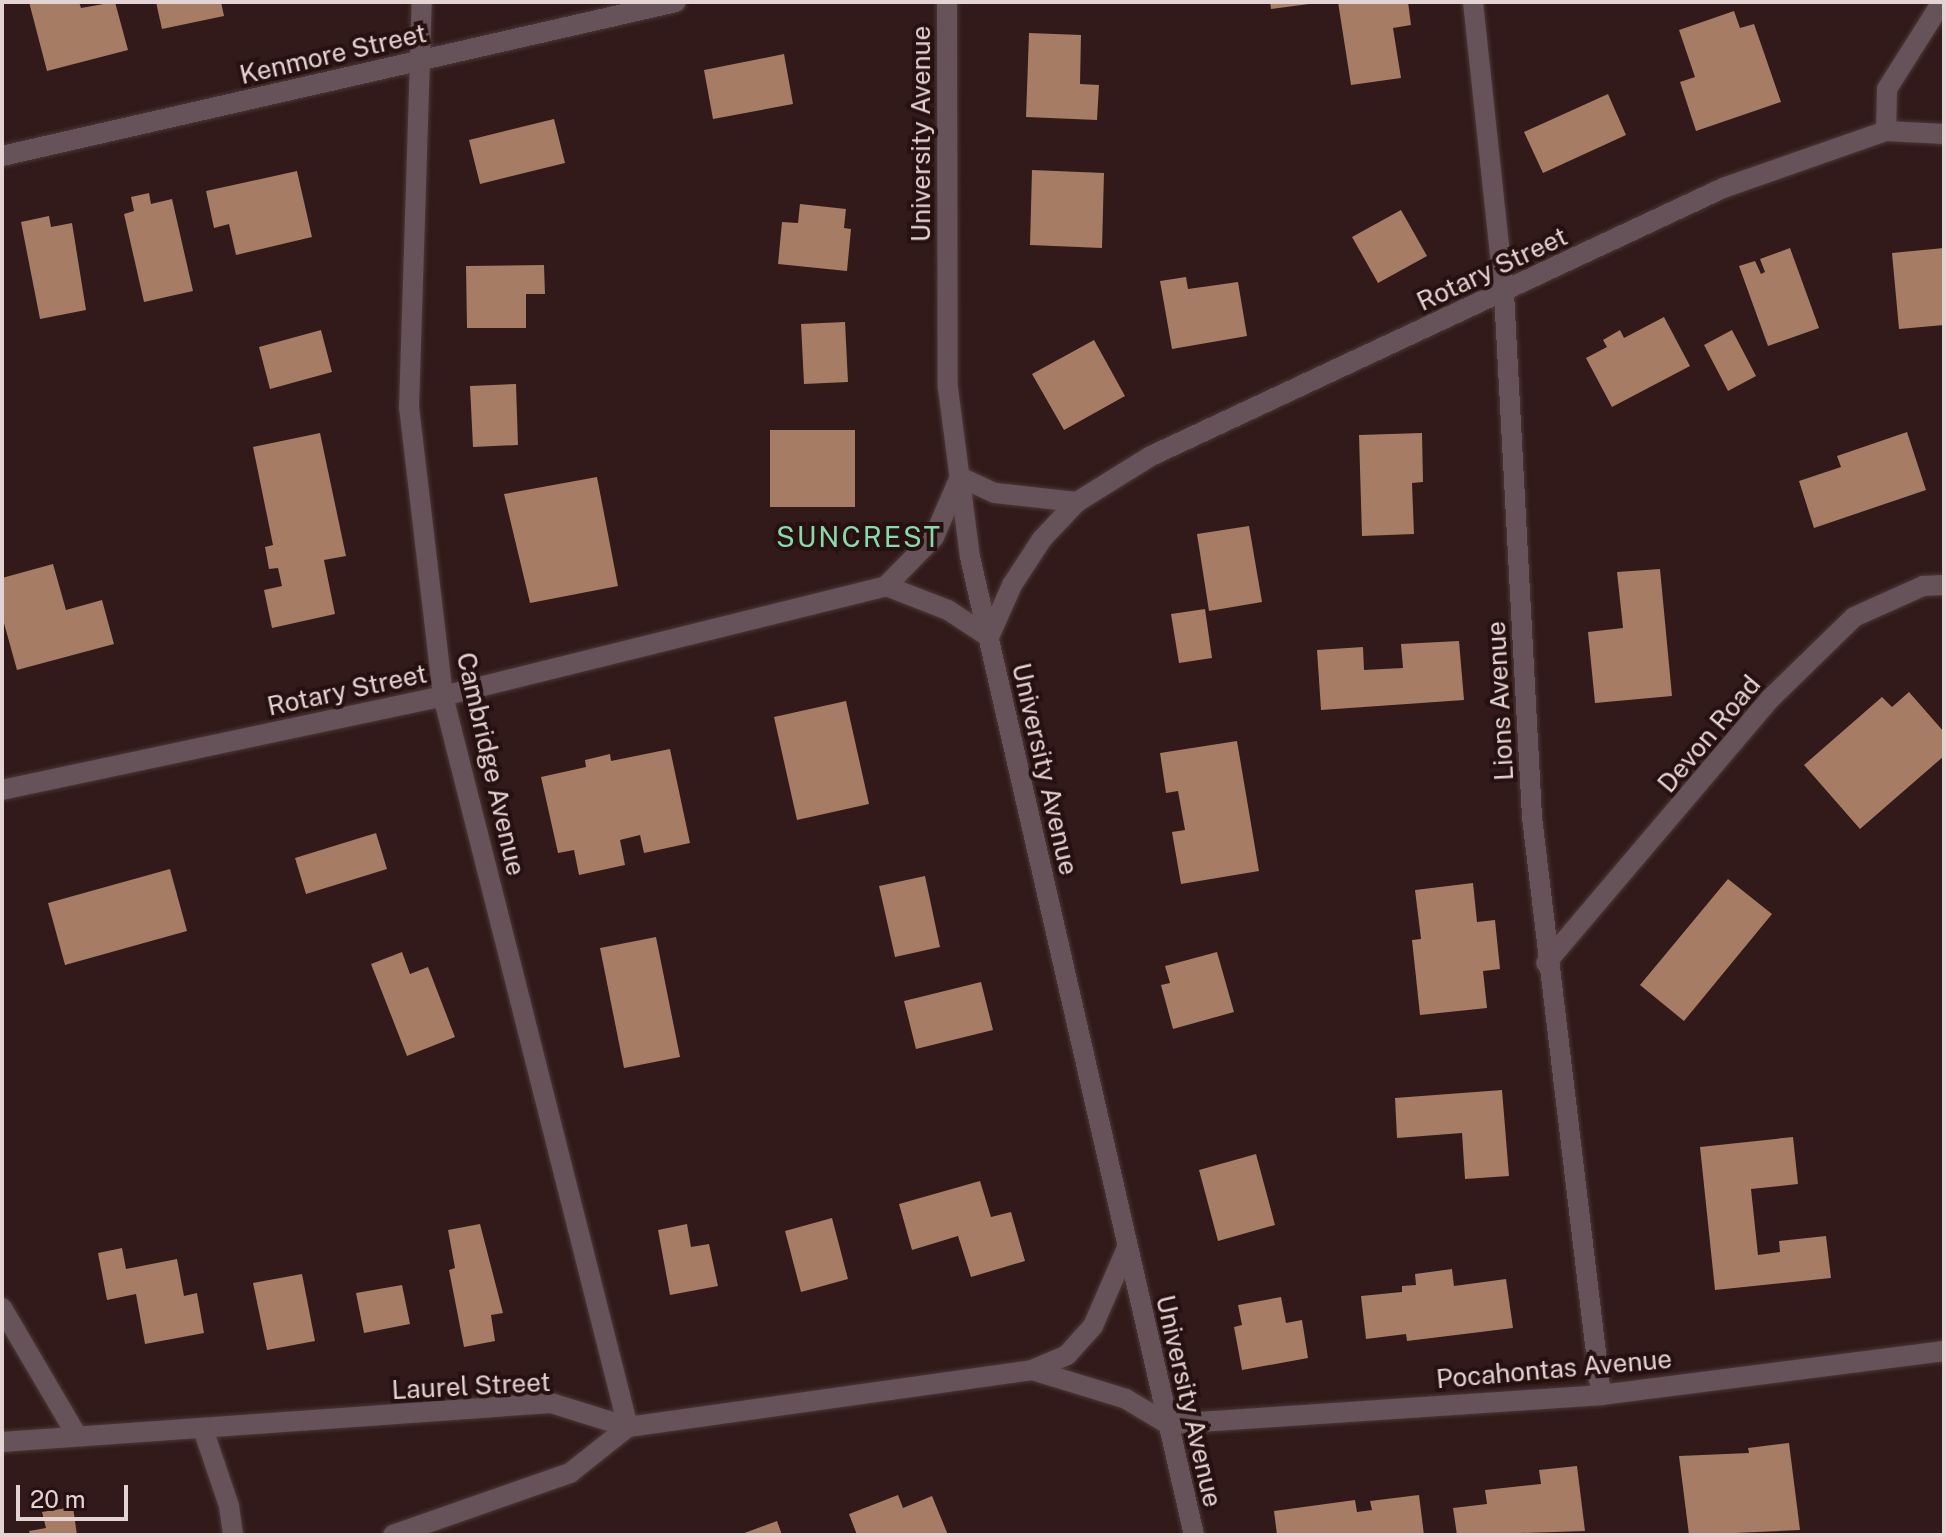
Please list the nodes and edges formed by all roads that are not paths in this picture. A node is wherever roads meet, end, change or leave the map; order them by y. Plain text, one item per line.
1 (422, 2) edge
2 (676, 2) edge
3 (947, 2) edge
4 (1473, 2) edge
5 (1942, 2) edge
6 (420, 60) junction
7 (1886, 131) junction
8 (1944, 134) edge
9 (3, 152) edge
10 (1504, 293) junction
11 (960, 477) junction
12 (1077, 502) junction
13 (1944, 585) edge
14 (886, 586) junction
15 (989, 637) junction
16 (443, 696) junction
17 (2, 790) edge
18 (1546, 963) junction
19 (1126, 1250) junction
20 (2, 1308) edge
21 (1944, 1351) edge
22 (1032, 1370) junction
23 (1601, 1395) junction
24 (1168, 1424) junction
25 (628, 1427) junction
26 (204, 1432) junction
27 (77, 1436) junction
28 (2, 1442) edge
29 (233, 1535) edge
30 (393, 1535) edge
31 (1194, 1535) edge

1 - 6 street, Cambridge Avenue
2 - 6 street, Kenmore Street
3 - 11 street, University Avenue
4 - 10 street, Lions Avenue
5 - 7 street
6 - 9 street, Kenmore Street
6 - 16 street, Cambridge Avenue
7 - 8 street, Rotary Street
7 - 10 street, Rotary Street
10 - 12 street, Rotary Street
10 - 18 street, Lions Avenue
11 - 12 street
11 - 14 street
11 - 15 street, University Avenue
12 - 15 street, Rotary Street
13 - 18 street, Devon Road
14 - 15 street
14 - 16 street, Rotary Street
15 - 19 street, University Avenue
16 - 17 street, Rotary Street
16 - 25 street, Cambridge Avenue
18 - 23 street, Lions Avenue
19 - 22 street
19 - 24 street, University Avenue
20 - 27 street
21 - 23 street, Pocahontas Avenue
22 - 24 street
22 - 25 street, Laurel Street
23 - 24 street, Pocahontas Avenue
24 - 31 street, University Avenue
25 - 26 street, Laurel Street
25 - 30 street
26 - 27 street, Laurel Street
26 - 29 street
27 - 28 street, Laurel Street

